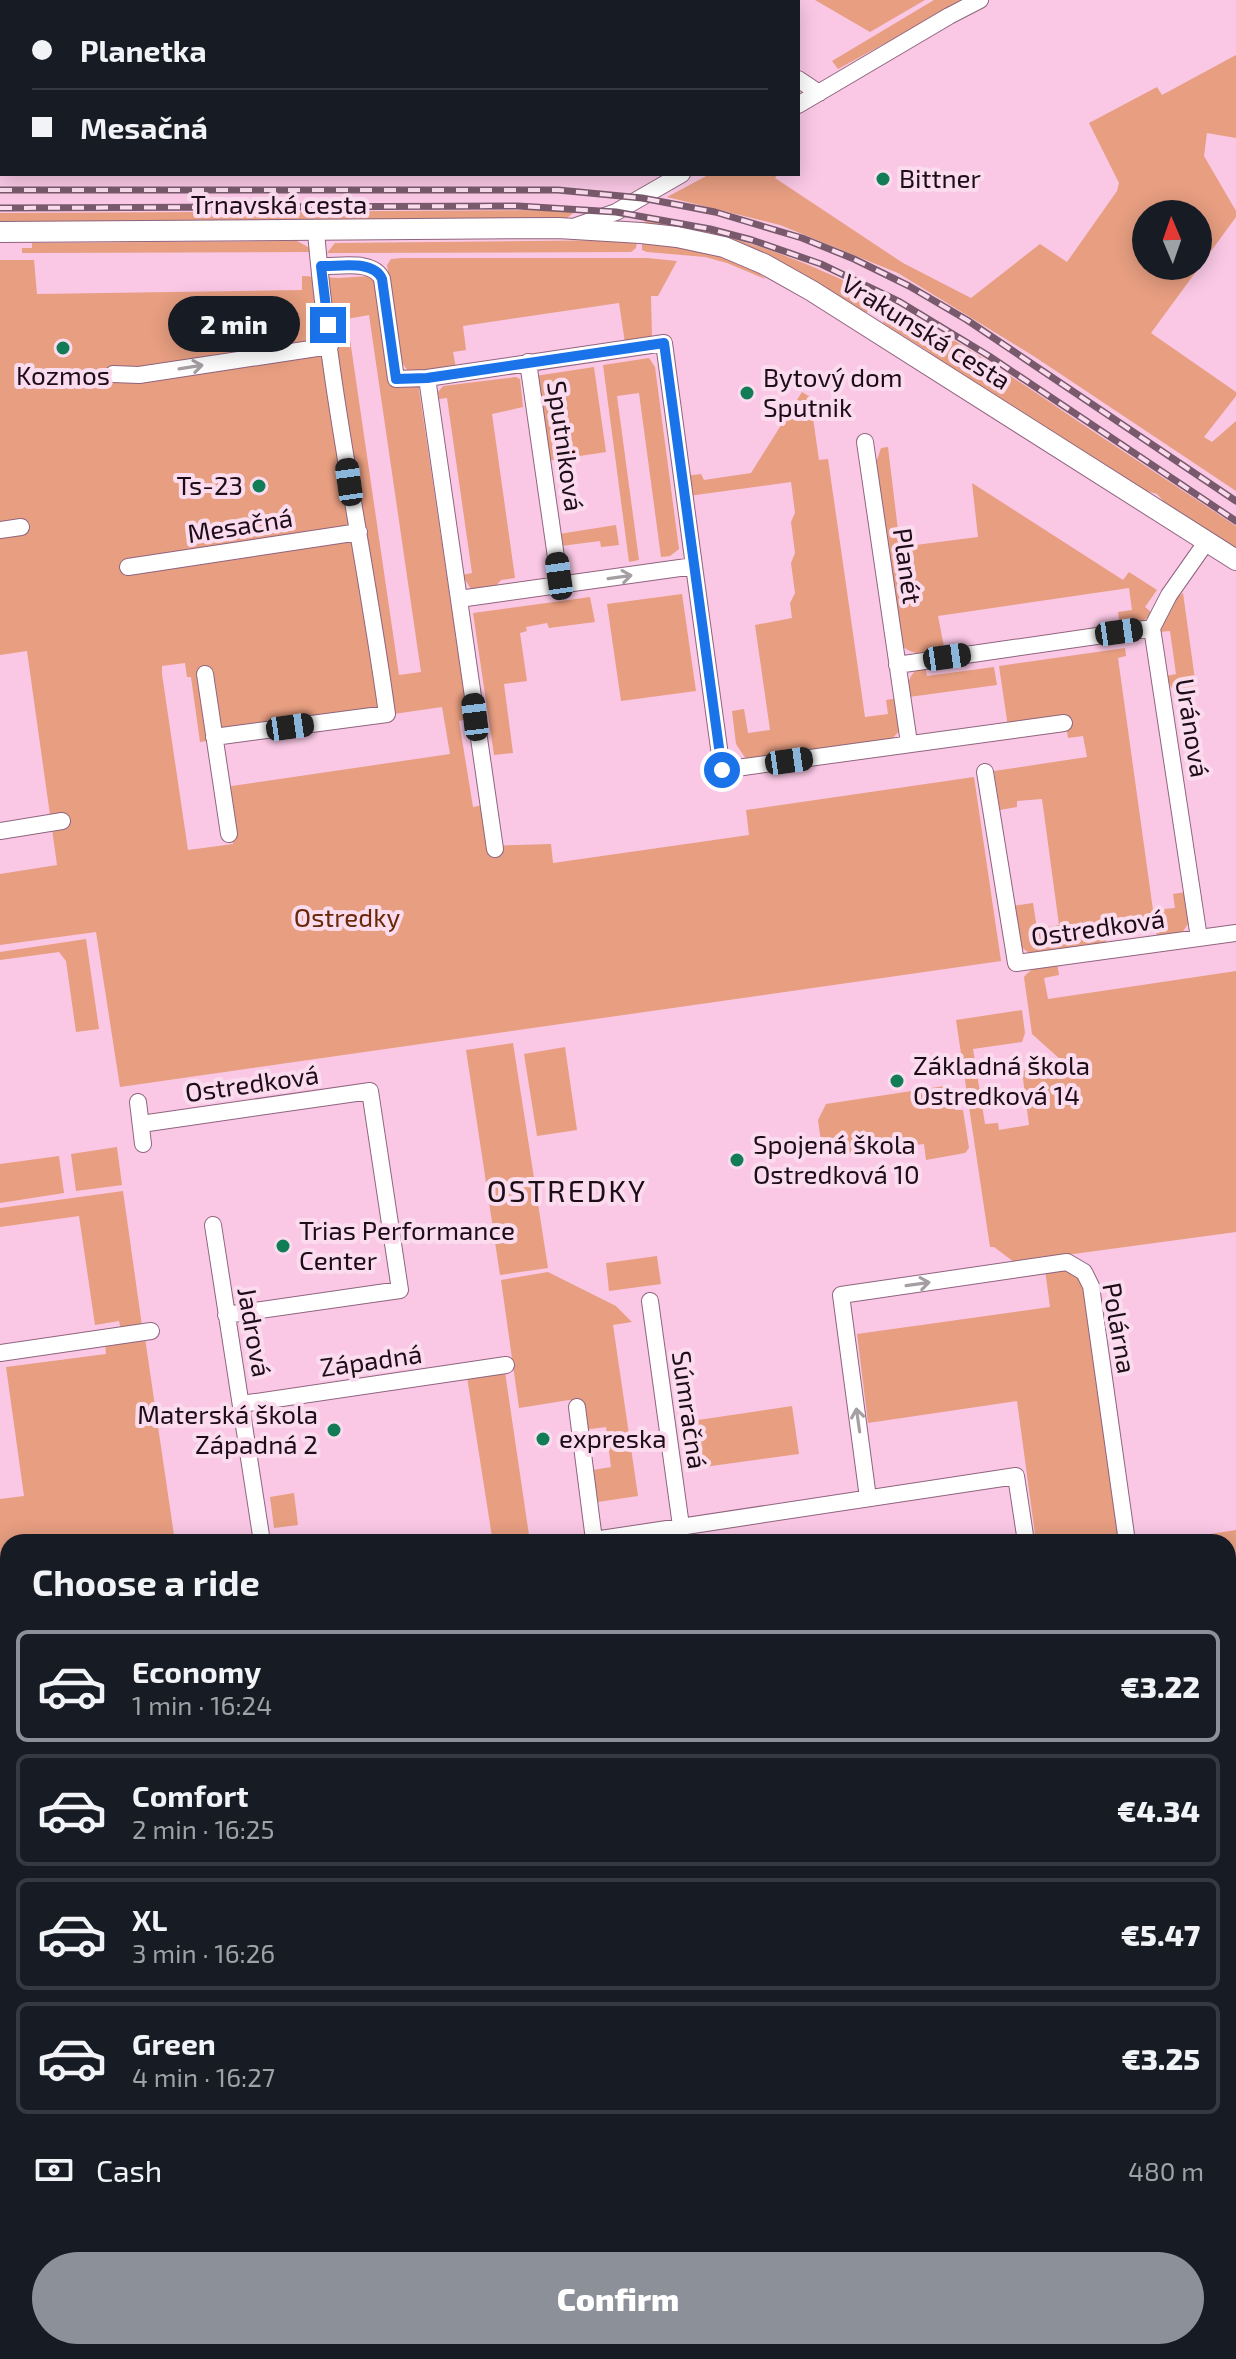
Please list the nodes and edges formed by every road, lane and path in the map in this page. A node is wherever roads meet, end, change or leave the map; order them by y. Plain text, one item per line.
1 (980, 0) edge
2 (800, 80) edge
3 (819, 93) junction
4 (800, 104) edge
5 (679, 176) edge
6 (636, 201) junction
7 (558, 228) junction
8 (316, 231) junction
9 (0, 232) edge
10 (641, 233) junction
11 (321, 266) junction
12 (330, 346) junction
13 (528, 362) junction
14 (113, 374) dead end
15 (427, 378) junction
16 (865, 442) dead end
17 (21, 527) dead end
18 (0, 530) edge
19 (359, 532) junction
20 (1207, 541) junction
21 (1236, 560) edge
22 (694, 566) junction
23 (128, 567) dead end
24 (560, 585) junction
25 (459, 599) junction
26 (1152, 628) junction
27 (897, 665) junction
28 (205, 674) dead end
29 (1064, 723) dead end
30 (214, 737) junction
31 (909, 743) junction
32 (985, 772) dead end
33 (62, 821) dead end
34 (0, 831) edge
35 (229, 834) dead end
36 (495, 849) dead end
37 (1236, 933) edge
38 (1199, 938) junction
39 (138, 1102) dead end
40 (141, 1124) junction
41 (143, 1144) dead end
42 (213, 1225) dead end
43 (650, 1301) dead end
44 (226, 1315) junction
45 (151, 1331) dead end
46 (0, 1353) edge
47 (506, 1365) dead end
48 (242, 1404) junction
49 (577, 1407) dead end
50 (868, 1498) junction
51 (681, 1526) junction
52 (261, 1534) edge
53 (593, 1534) edge
54 (631, 1534) edge
55 (1025, 1534) edge
56 (1126, 1534) edge

1 - 3 street
2 - 3 street
3 - 4 street
5 - 6 street
6 - 7 street
6 - 10 street
7 - 8 main road, Trnavská cesta
7 - 10 main road, Vrakunská cesta
8 - 9 main road, Trnavská cesta
8 - 11 street
10 - 20 main road, Vrakunská cesta
11 - 12 street
11 - 15 street, Sputniková
14 -> 12 street
12 - 19 street
13 - 15 street, Sputniková
13 - 22 street, Sputniková
13 - 24 street, Sputniková
15 - 25 street
16 - 27 street, Planét
17 - 18 street
19 - 23 street, Mesačná
19 - 30 street
20 - 21 main road, Vrakunská cesta
20 - 26 street
24 -> 22 street
22 - 31 street, Sputniková
24 - 25 street
25 - 36 street
26 - 27 street
26 - 38 street, Uránová
27 - 31 street, Planét
28 - 30 street
29 - 31 street
30 - 35 street
32 - 38 street, Ostredková
33 - 34 street
37 - 38 street, Ostredková
39 - 40 street
40 - 41 street
40 - 44 street, Ostredková
42 - 44 street, Jadrová
43 - 51 street, Súmračná
44 - 48 street, Jadrová
45 - 46 street
47 - 48 street, Západná
48 - 52 street, Jadrová
49 - 53 street
50 - 51 street
50 - 55 street
50 -> 56 street, Polárna
51 - 54 street

